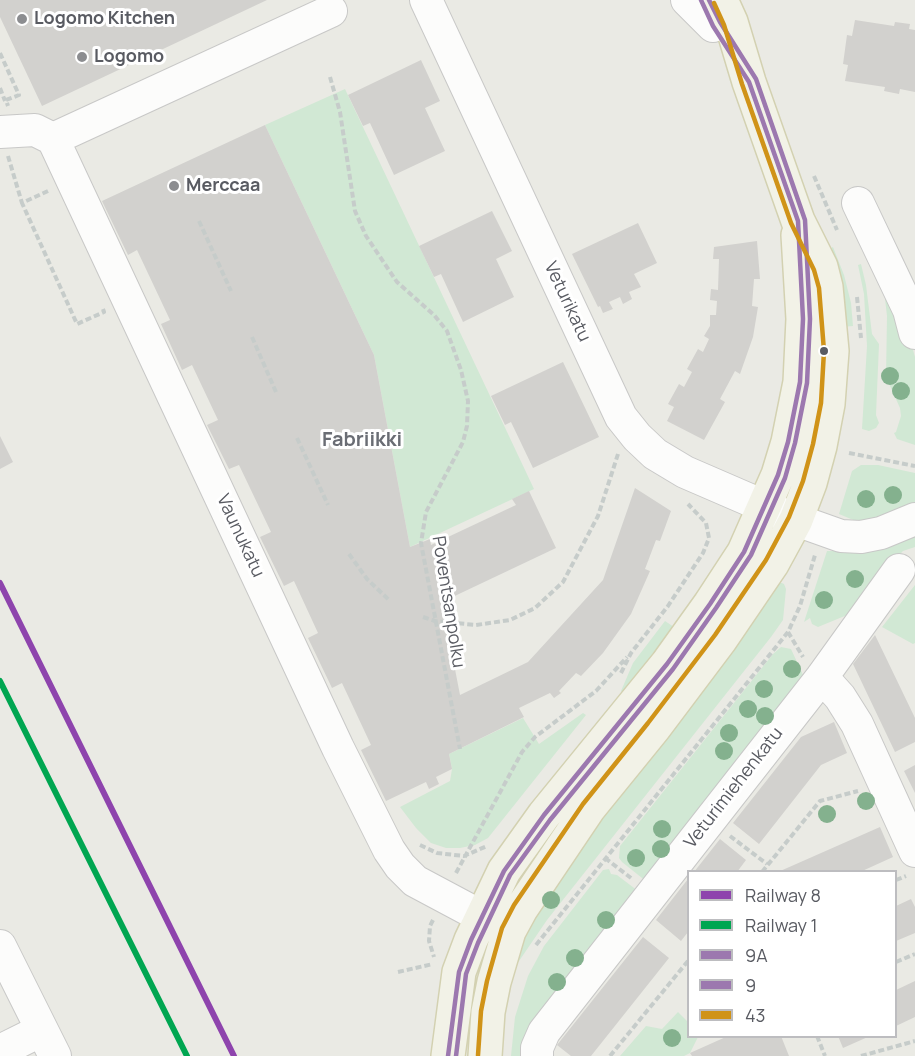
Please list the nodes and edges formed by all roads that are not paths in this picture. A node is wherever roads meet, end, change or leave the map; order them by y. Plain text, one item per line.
1 (426, 0) edge
2 (687, 0) edge
3 (712, 9) edge
4 (331, 11) dead end
5 (0, 133) edge
6 (53, 139) junction
7 (858, 203) dead end
8 (798, 221) junction
9 (915, 333) edge
10 (764, 507) junction
11 (915, 519) edge
12 (796, 520) junction
13 (899, 570) dead end
14 (822, 677) junction
15 (915, 851) edge
16 (509, 932) junction
17 (0, 945) edge
18 (49, 1043) edge
19 (540, 1044) edge
20 (0, 1051) edge
21 (448, 1056) edge
22 (485, 1056) edge

1 - 10 street, Veturikatu
2 - 3 street
3 - 8 main road
4 - 6 street
5 - 6 street
6 - 16 street, Vaunukatu
7 - 9 street
8 - 10 main road
8 - 12 main road
10 - 12 street, Veturikatu
10 - 16 main road
11 - 12 street, Veturikatu
12 - 16 main road
13 - 14 street, Veturimiehenkatu
14 - 15 street
14 - 19 street, Veturimiehenkatu
16 - 21 main road
16 - 22 main road
17 - 18 street
18 - 20 street

